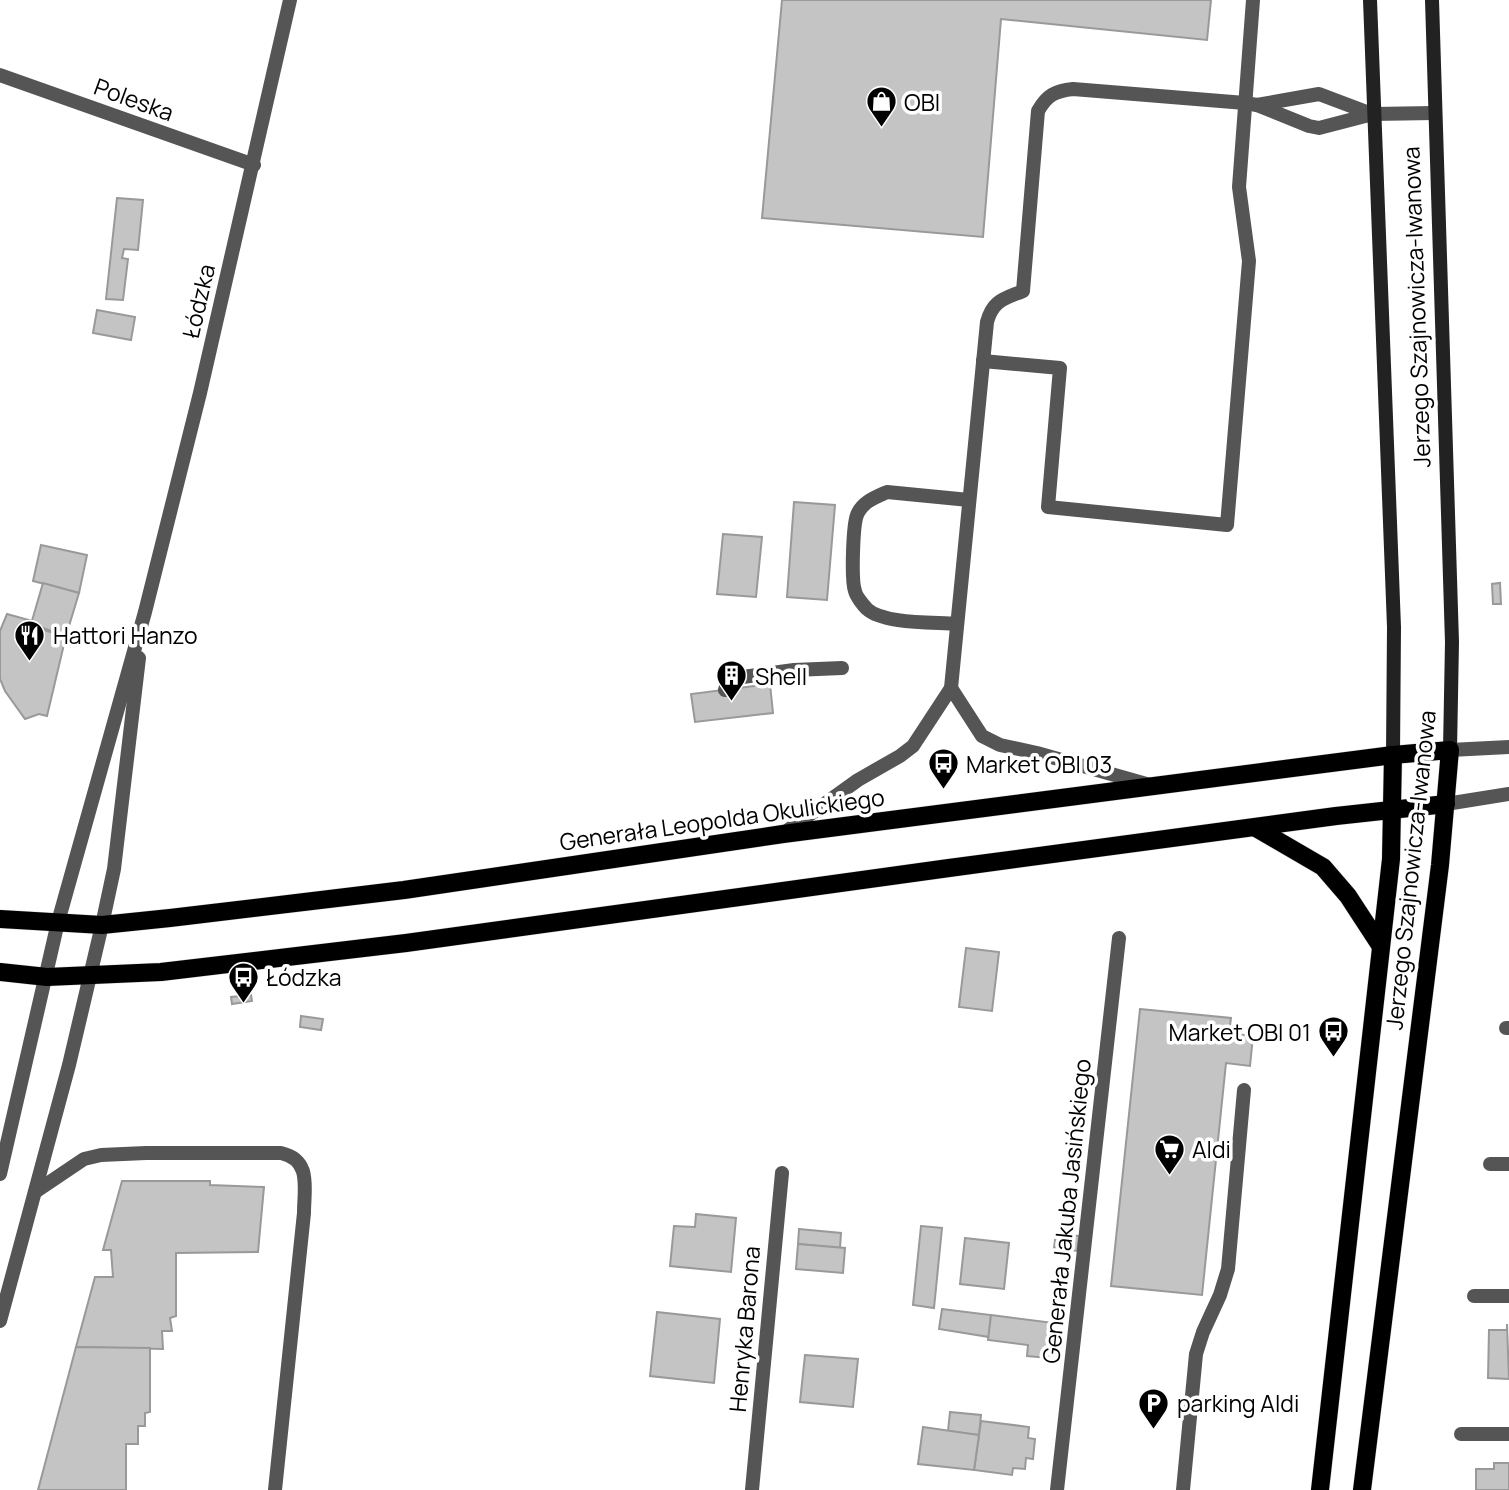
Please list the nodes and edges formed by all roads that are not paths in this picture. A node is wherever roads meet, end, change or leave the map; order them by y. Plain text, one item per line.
1 (290, 0) edge
2 (1253, 0) edge
3 (1370, 0) edge
4 (1432, 0) edge
5 (0, 75) edge
6 (1251, 104) junction
7 (1434, 113) junction
8 (1373, 114) junction
9 (254, 165) junction
10 (983, 361) junction
11 (969, 499) junction
12 (145, 612) junction
13 (957, 624) junction
14 (842, 668) dead end
15 (951, 688) junction
16 (724, 690) dead end
17 (1509, 747) edge
18 (1450, 750) junction
19 (1393, 755) junction
20 (1151, 785) junction
21 (1509, 794) edge
22 (1446, 804) junction
23 (1393, 810) junction
24 (1256, 828) junction
25 (783, 834) junction
26 (0, 919) edge
27 (58, 922) junction
28 (102, 925) junction
29 (1119, 938) dead end
30 (1380, 945) junction
31 (0, 972) edge
32 (92, 975) junction
33 (47, 977) junction
34 (1244, 1090) dead end
35 (1490, 1164) dead end
36 (1509, 1164) edge
37 (782, 1173) dead end
38 (0, 1174) edge
39 (35, 1192) junction
40 (1474, 1296) dead end
41 (1509, 1296) edge
42 (3, 1303) edge
43 (0, 1321) edge
44 (1461, 1434) dead end
45 (1509, 1434) edge
46 (275, 1490) edge
47 (752, 1490) edge
48 (1057, 1490) edge
49 (1183, 1490) edge
50 (1321, 1490) edge
51 (1362, 1490) edge

1 - 9 street, Łódzka
2 - 6 street
3 - 8 main road, Jerzego Szajnowicza-Iwanowa
4 - 7 main road, Jerzego Szajnowicza-Iwanowa
5 - 9 street, Poleska
6 - 8 street
6 - 8 street
6 - 10 street
6 - 10 street
7 - 8 street
7 - 18 main road, Jerzego Szajnowicza-Iwanowa
8 - 19 main road, Jerzego Szajnowicza-Iwanowa
9 - 12 street, Łódzka
10 - 11 street
11 - 13 street
11 - 13 street
12 - 27 street, Łódzka
12 - 28 street, Łódzka
13 - 15 street
14 - 16 street
15 - 20 street
15 - 25 street
17 - 18 street
18 - 19 main road, Generała Leopolda Okulickiego
18 - 22 main road, Jerzego Szajnowicza-Iwanowa
19 - 20 main road, Generała Leopolda Okulickiego
19 - 23 main road, Jerzego Szajnowicza-Iwanowa
20 - 25 main road, Generała Leopolda Okulickiego
21 - 22 street
22 - 23 main road
22 - 51 main road, Jerzego Szajnowicza-Iwanowa
23 - 24 main road
23 - 30 main road, Jerzego Szajnowicza-Iwanowa
24 - 30 main road
24 - 32 main road
25 - 28 main road, Generała Leopolda Okulickiego
26 - 27 main road, Generała Leopolda Okulickiego
27 - 28 main road, Generała Leopolda Okulickiego
27 - 33 street, Łódzka
28 - 32 street, Łódzka
29 - 48 street, Generała Jakuba Jasińskiego
30 - 50 main road, Jerzego Szajnowicza-Iwanowa
31 - 33 main road
32 - 33 main road
32 - 39 street, Łódzka
33 - 38 street, Łódzka
34 - 49 street
35 - 36 street
37 - 47 street, Henryka Barona
39 - 42 street, Łódzka
39 - 46 street
40 - 41 street
42 - 43 street, Łódzka
44 - 45 street

